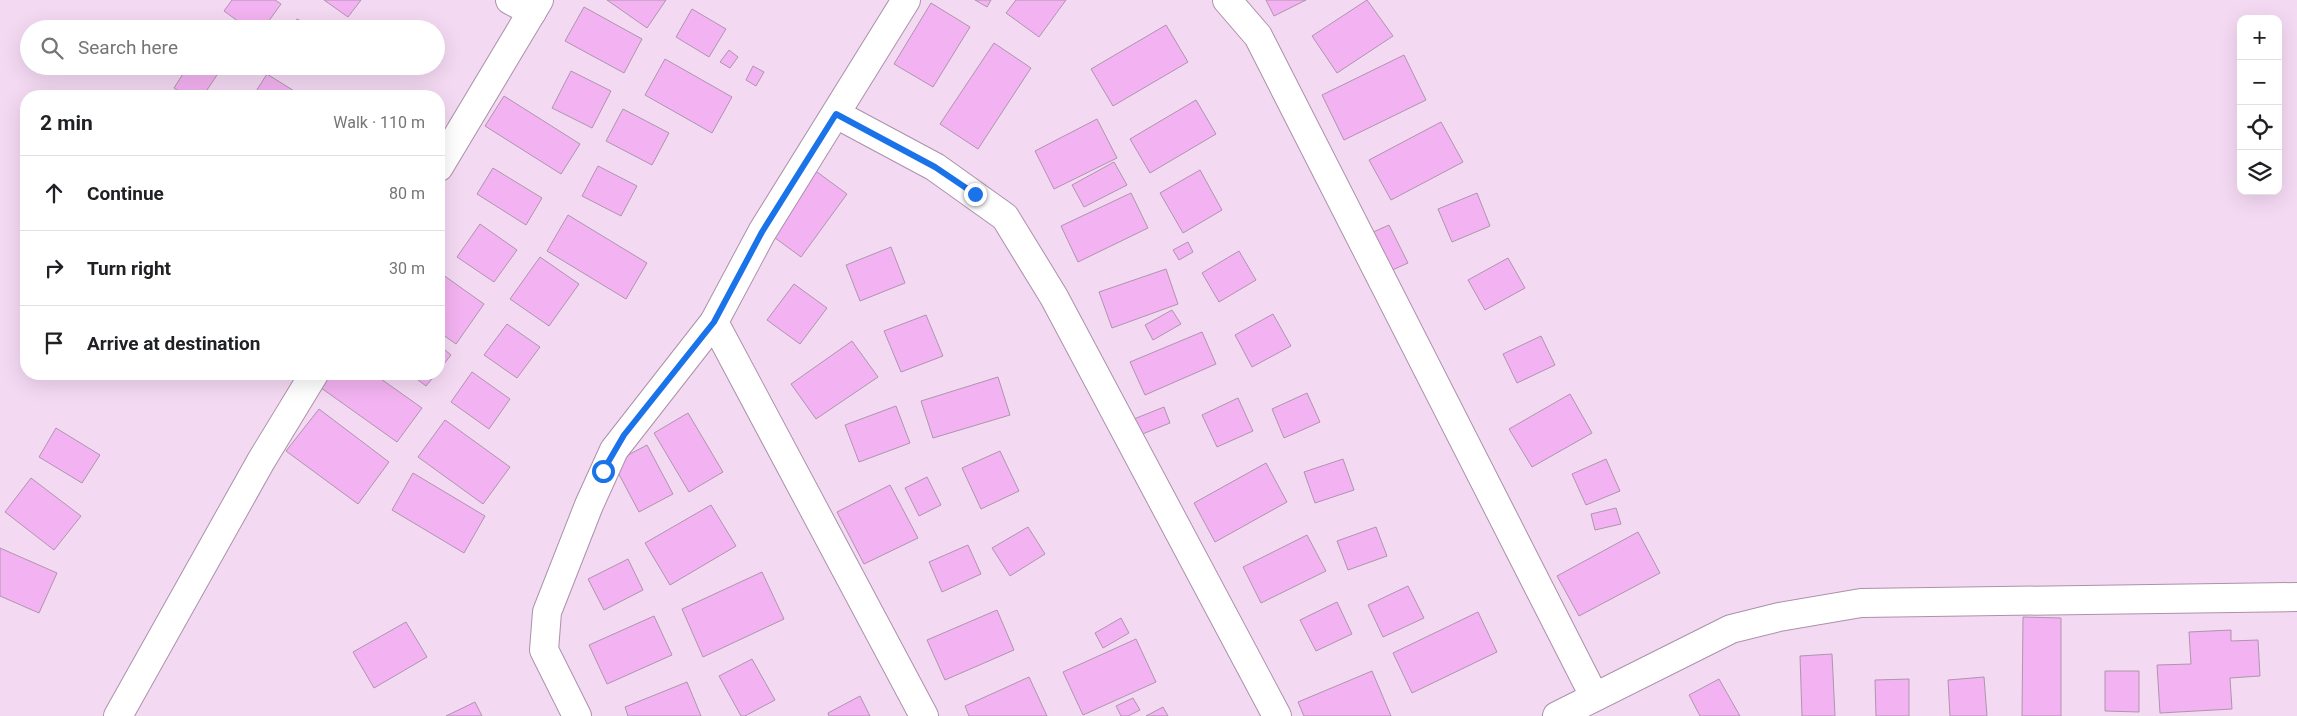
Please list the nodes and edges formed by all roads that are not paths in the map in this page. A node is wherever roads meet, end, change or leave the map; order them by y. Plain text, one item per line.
1 (906, 0) edge
2 (1227, 0) edge
3 (527, 4) edge
4 (836, 114) junction
5 (445, 156) edge
6 (714, 322) junction
7 (310, 380) edge
8 (2297, 597) edge
9 (1594, 696) junction
10 (118, 716) edge
11 (577, 716) edge
12 (924, 716) edge
13 (1277, 716) edge
14 (1557, 716) edge

1 - 4 street
2 - 9 street
3 - 5 street
4 - 6 street
4 - 13 street
6 - 11 street
6 - 12 street
7 - 10 street
8 - 9 street
9 - 14 street

